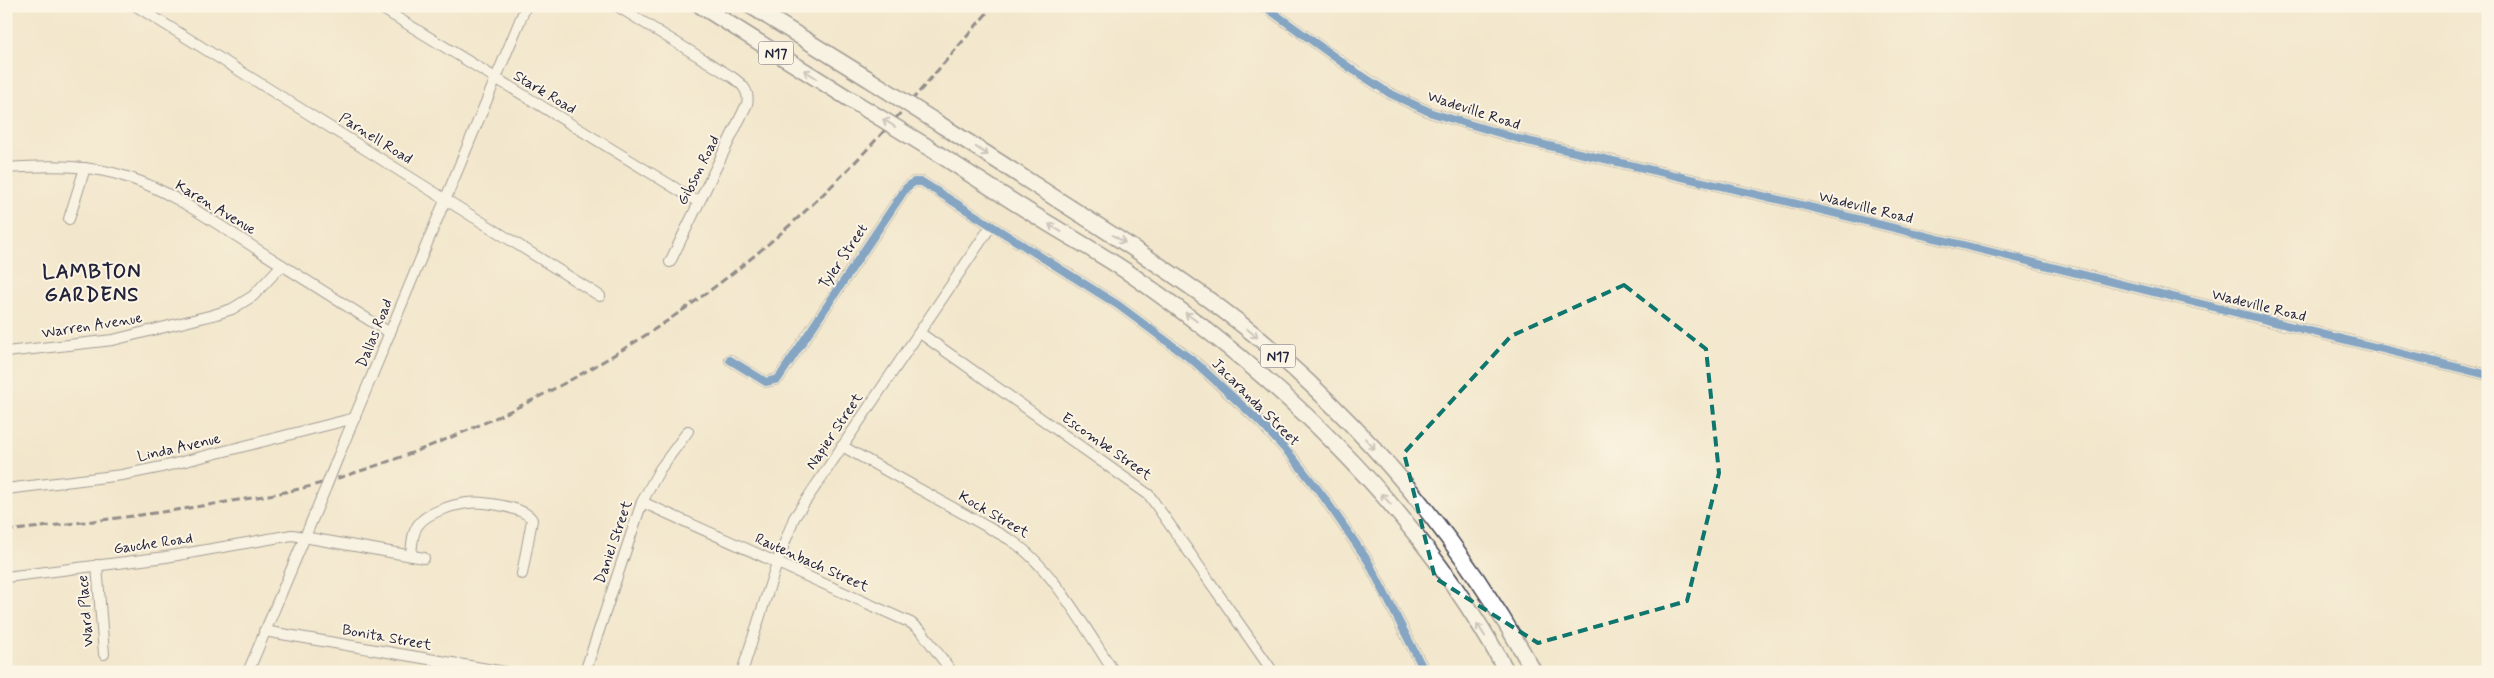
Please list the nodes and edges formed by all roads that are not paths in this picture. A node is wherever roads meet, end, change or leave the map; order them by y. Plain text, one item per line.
1 (136, 6) edge
2 (378, 6) edge
3 (526, 6) edge
4 (616, 6) edge
5 (701, 6) edge
6 (751, 6) edge
7 (1264, 6) edge
8 (496, 80) junction
9 (6, 168) edge
10 (85, 168) junction
11 (446, 200) junction
12 (698, 202) junction
13 (69, 219) dead end
14 (991, 226) junction
15 (670, 262) dead end
16 (282, 265) junction
17 (600, 296) dead end
18 (390, 333) junction
19 (920, 333) junction
20 (6, 352) edge
21 (730, 360) dead end
22 (2488, 375) edge
23 (355, 418) junction
24 (688, 431) dead end
25 (842, 446) junction
26 (6, 490) edge
27 (642, 502) junction
28 (304, 538) junction
29 (411, 555) junction
30 (424, 558) dead end
31 (777, 563) junction
32 (96, 566) junction
33 (522, 574) dead end
34 (6, 577) edge
35 (264, 632) junction
36 (104, 654) dead end
37 (248, 672) edge
38 (505, 672) edge
39 (585, 672) edge
40 (742, 672) edge
41 (952, 672) edge
42 (1114, 672) edge
43 (1273, 672) edge
44 (1425, 672) edge
45 (1507, 672) edge
46 (1534, 672) edge

1 - 11 street, Parnell Road
2 - 8 street, Stark Road
3 - 8 street, Dallas Road
4 - 12 street, Gibson Road
45 -> 5 highway, N17, bridge
6 -> 46 highway, N17, bridge
7 - 22 street, Wadeville Road
8 - 11 street, Dallas Road
8 - 12 street, Stark Road
9 - 10 street, Karen Avenue
10 - 13 street
10 - 16 street, Karen Avenue
11 - 17 street, Parnell Road
11 - 18 street, Dallas Road
12 - 15 street, Gibson Road
14 - 19 street, Napier Street
14 - 21 street, Tyler Street
14 - 44 street, Jacaranda Street
16 - 18 street, Karen Avenue
16 - 20 street, Warren Avenue
18 - 23 street, Dallas Road
19 - 25 street, Napier Street
19 - 43 street, Escombe Street
23 - 26 street, Linda Avenue
23 - 28 street, Dallas Road, bridge
24 - 27 street, Daniel Street
25 - 31 street, Napier Street
25 - 42 street, Kock Street
27 - 31 street, Rautenbach Street
27 - 39 street, Daniel Street
28 - 29 street, Gauche Road
28 - 32 street, Gauche Road
28 - 35 street, Dallas Road
29 - 30 street, Gauche Road
29 - 33 street
31 - 40 street, Napier Street
31 - 41 street, Rautenbach Street
32 - 34 street, Gauche Road
32 - 36 street, Ward Place
35 - 37 street, Dallas Road
35 - 38 street, Bonita Street

